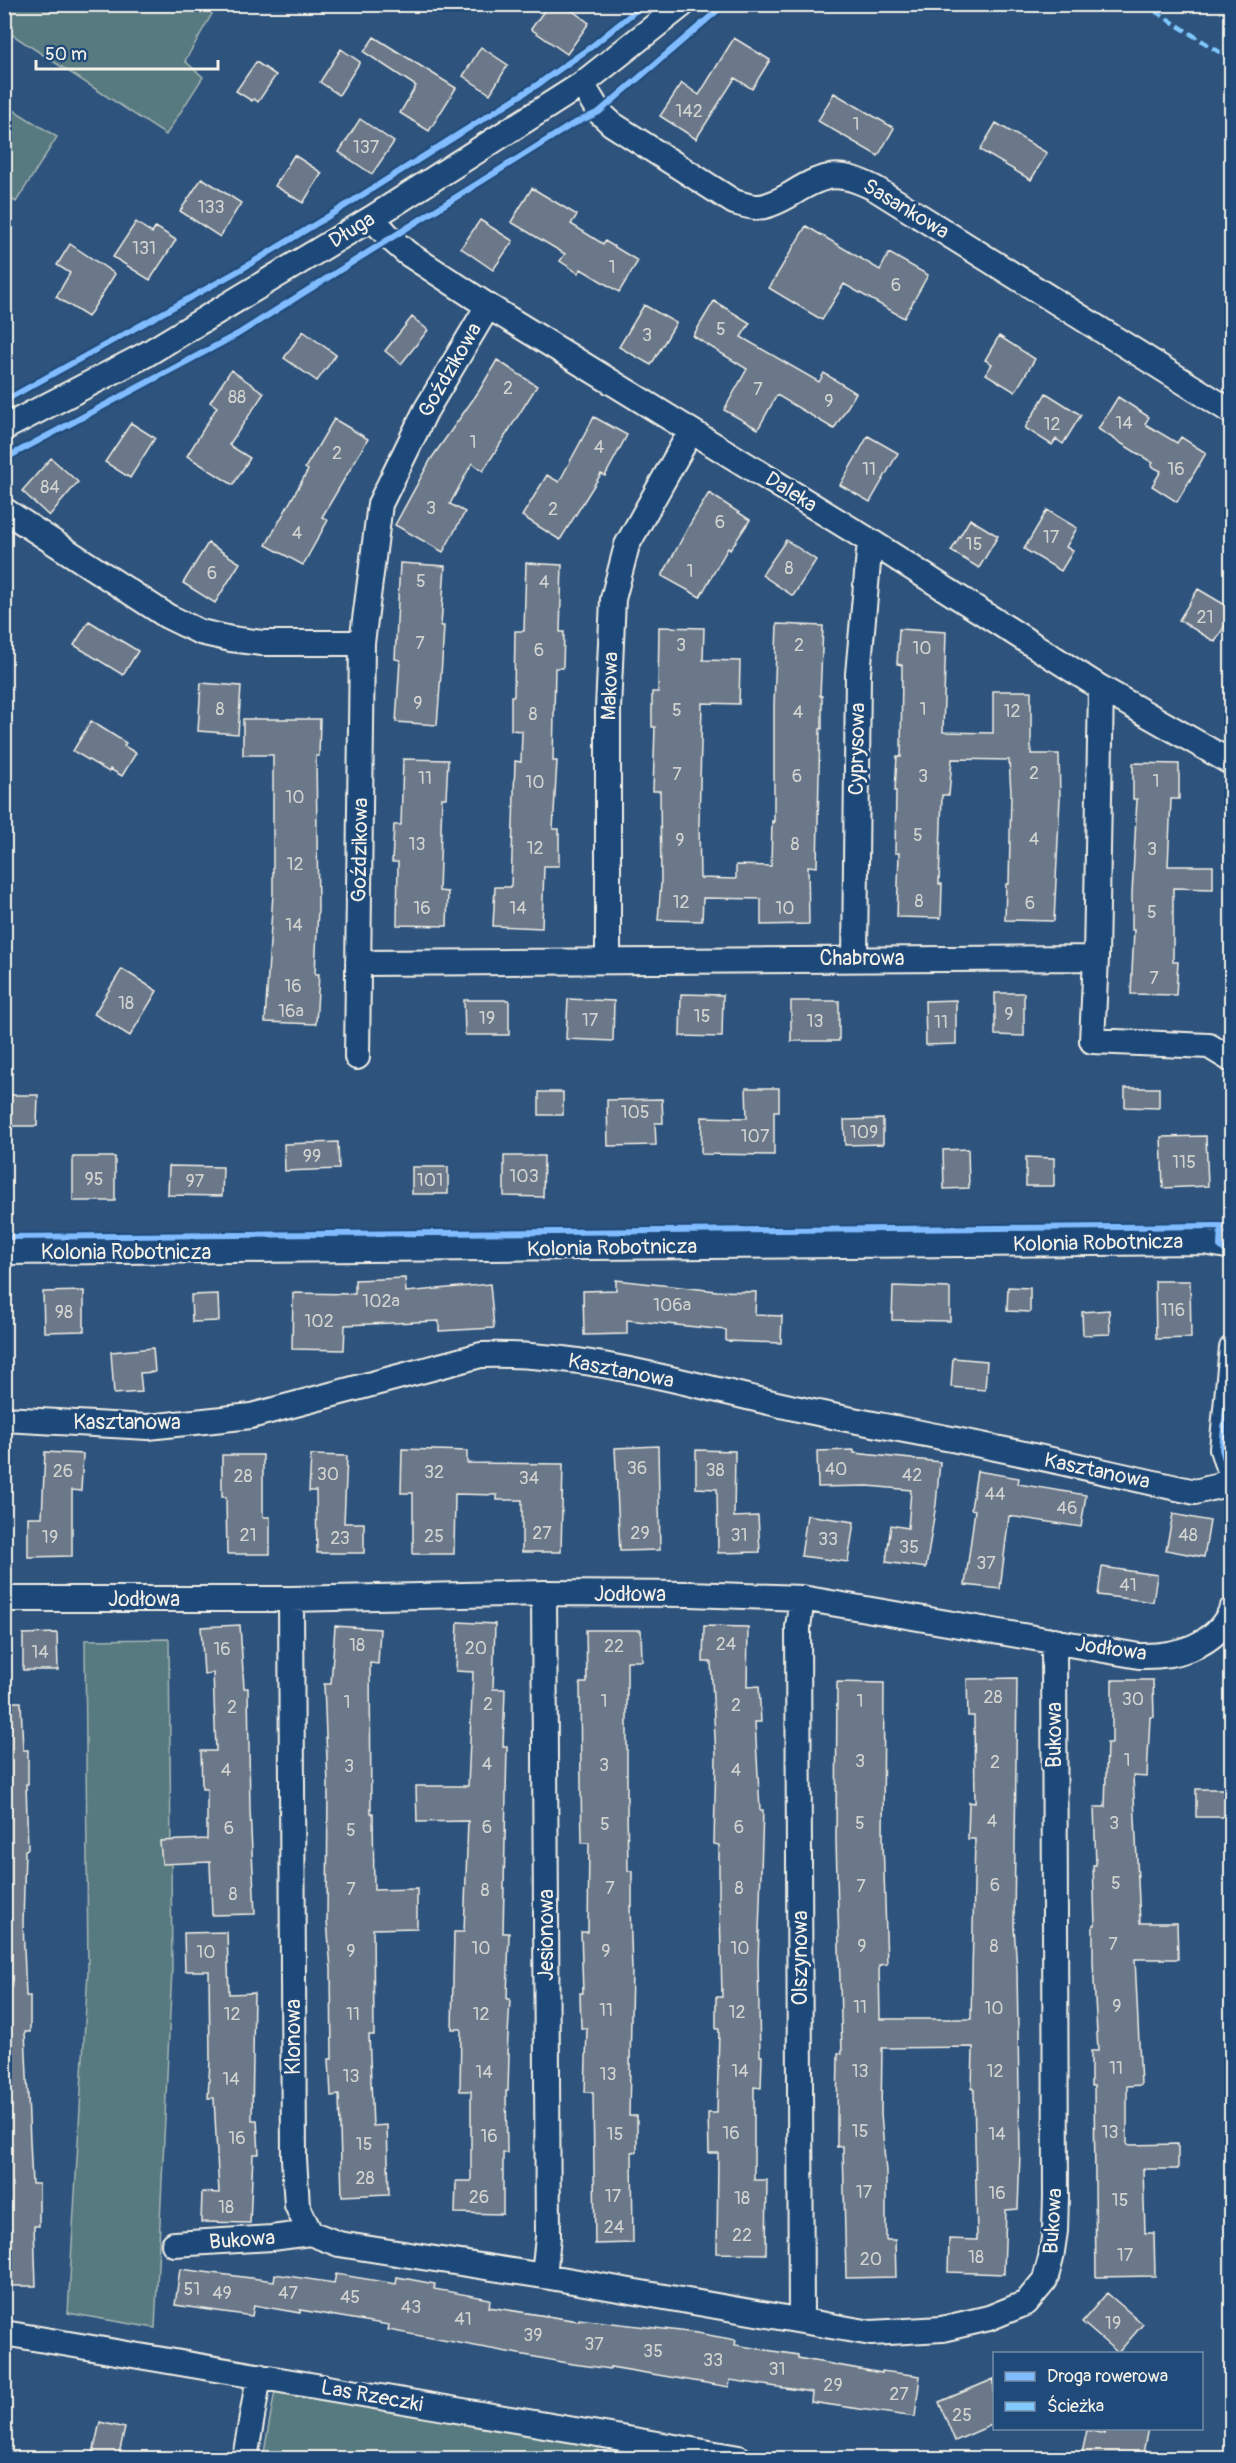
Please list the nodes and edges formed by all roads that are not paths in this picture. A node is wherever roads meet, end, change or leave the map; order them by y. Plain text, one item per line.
1 (683, 4) edge
2 (582, 84) junction
3 (372, 218) junction
4 (488, 306) junction
5 (1232, 412) edge
6 (4, 428) edge
7 (691, 431) junction
8 (4, 510) edge
9 (870, 542) junction
10 (363, 642) junction
11 (1101, 688) junction
12 (1225, 759) edge
13 (855, 958) junction
14 (1096, 958) junction
15 (608, 960) junction
16 (358, 963) junction
17 (357, 1058) dead end
18 (1232, 1060) edge
19 (1228, 1251) edge
20 (4, 1252) edge
21 (1232, 1348) edge
22 (4, 1419) edge
23 (1232, 1470) edge
24 (1232, 1476) edge
25 (544, 1593) junction
26 (802, 1598) junction
27 (4, 1599) edge
28 (291, 1599) junction
29 (1232, 1609) edge
30 (1054, 1641) junction
31 (310, 2233) junction
32 (174, 2244) dead end
33 (544, 2276) junction
34 (801, 2319) junction
35 (4, 2333) edge
36 (259, 2376) junction
37 (700, 2455) edge
38 (244, 2458) edge
39 (739, 2458) edge

1 - 2 street, Długa
2 - 3 street, Długa
2 - 5 street, Sasankowa
3 - 4 street, Daleka
3 - 6 street, Długa
4 - 7 street, Daleka
4 - 10 street, Goździkowa
7 - 9 street, Daleka
7 - 15 street, Makowa
8 - 10 street
9 - 11 street, Daleka
9 - 13 street, Cyprysowa
10 - 16 street, Goździkowa
11 - 12 street, Daleka
11 - 14 street
13 - 14 street, Chabrowa
13 - 15 street, Chabrowa
14 - 18 street
15 - 16 street, Chabrowa
16 - 17 street, Goździkowa
19 - 20 street, Kolonia Robotnicza
21 - 23 street
22 - 24 street, Kasztanowa
25 - 26 street, Jodłowa
25 - 28 street, Jodłowa
25 - 33 street, Jesionowa
26 - 30 street, Jodłowa
26 - 34 street, Olszynowa
27 - 28 street, Jodłowa
28 - 31 street, Klonowa
29 - 30 street, Jodłowa
30 - 34 street, Bukowa
31 - 32 street, Bukowa
31 - 33 street
33 - 34 street, Bukowa
35 - 36 street, Las Rzeczki
36 - 37 street, Las Rzeczki
36 - 38 street
37 - 39 street, Las Rzeczki

